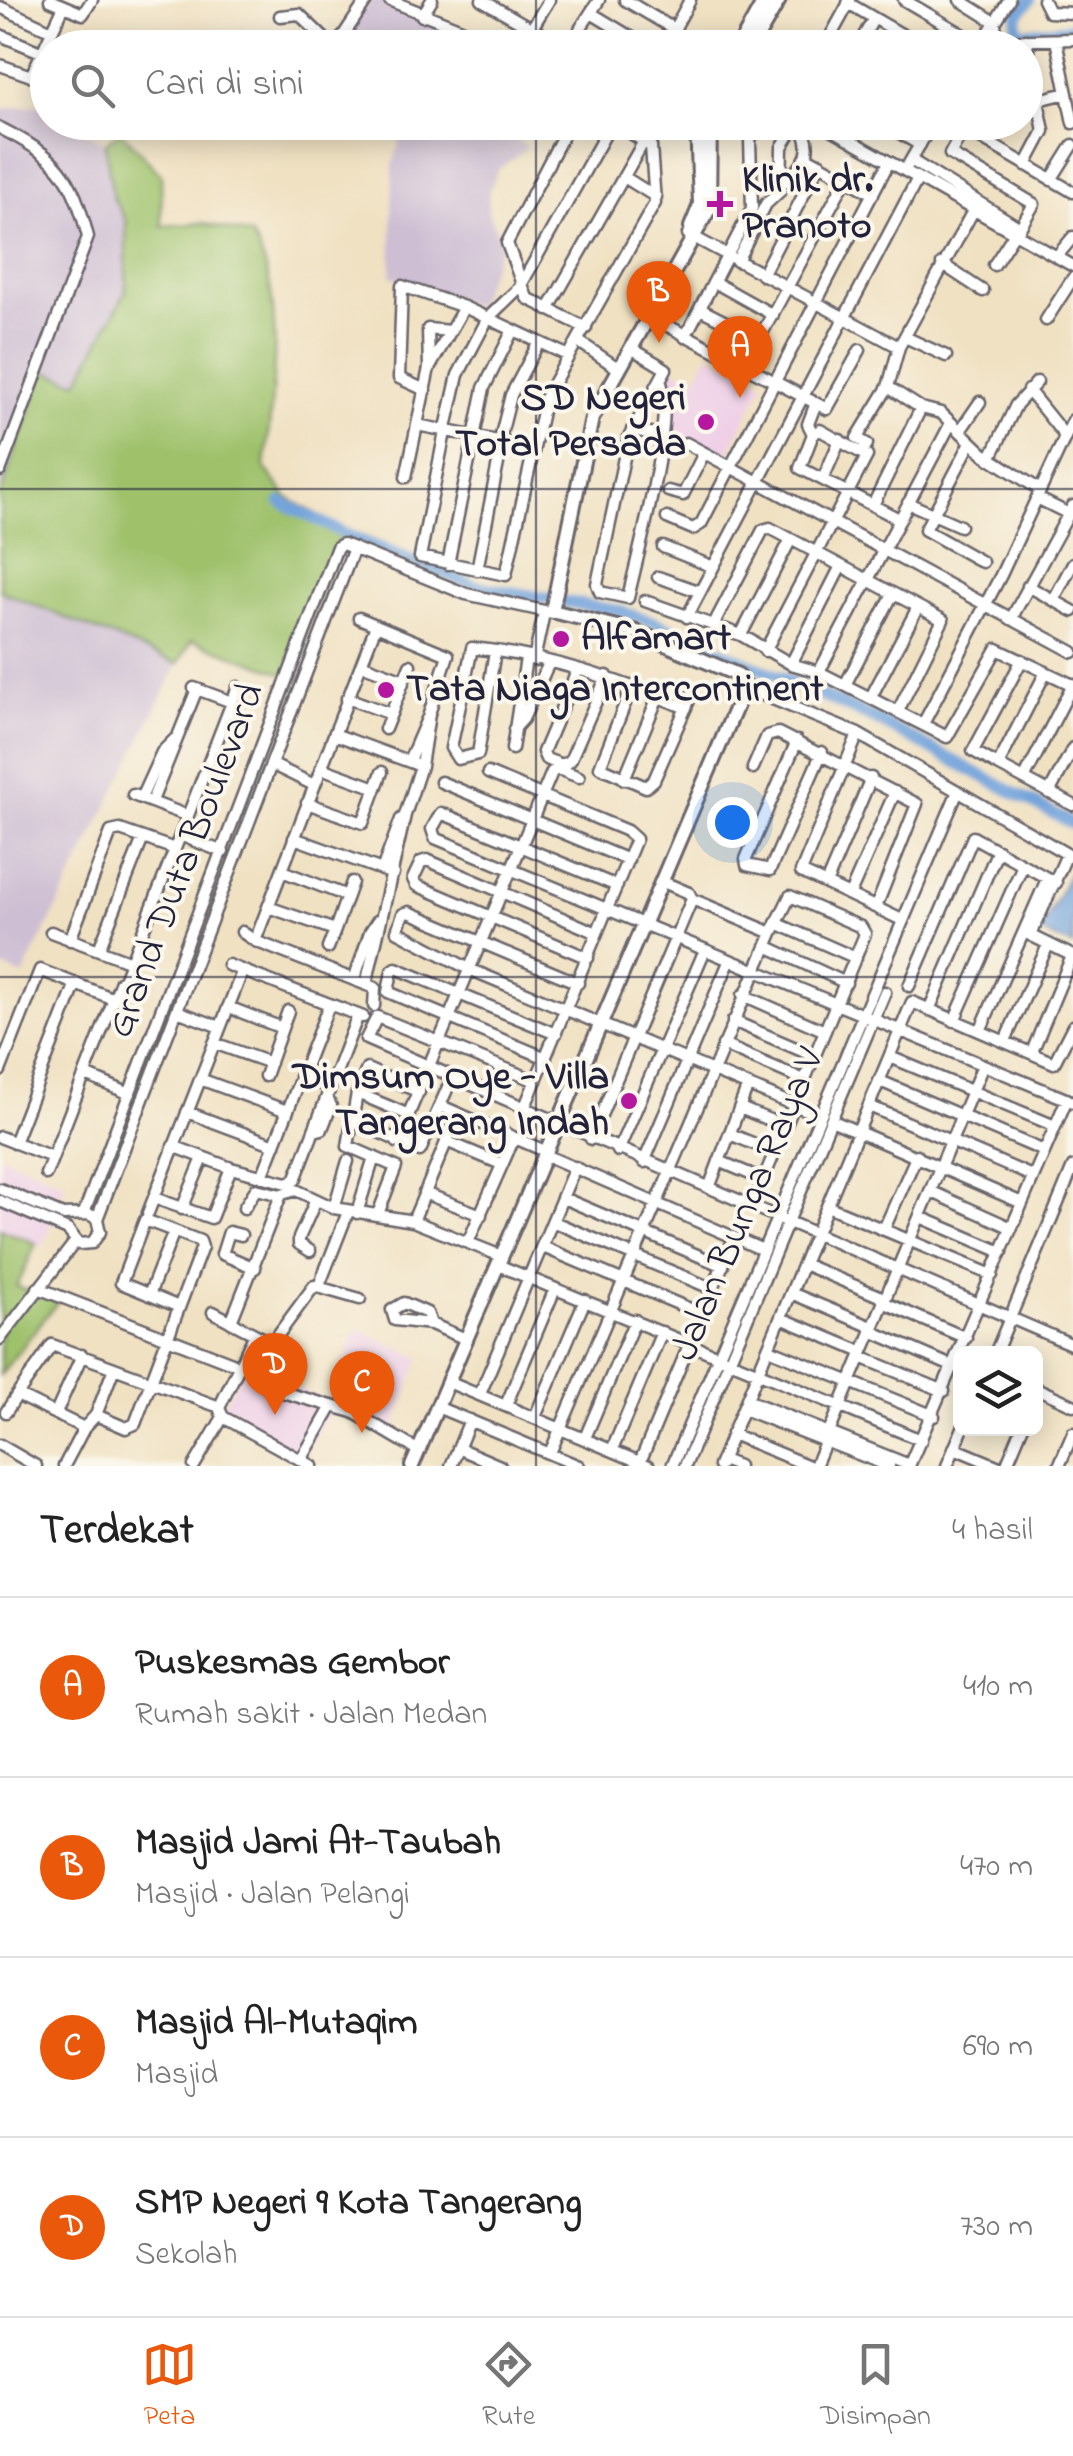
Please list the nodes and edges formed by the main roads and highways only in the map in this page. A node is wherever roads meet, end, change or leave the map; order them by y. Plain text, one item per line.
1 (766, 0) edge
2 (779, 0) edge
3 (748, 30) edge
4 (762, 30) edge
5 (703, 140) edge
6 (740, 685) junction
7 (641, 925) junction
8 (412, 1466) edge

1 - 3 main road
2 - 4 main road
5 - 6 main road
6 - 7 main road
6 - 7 main road
7 - 8 main road

